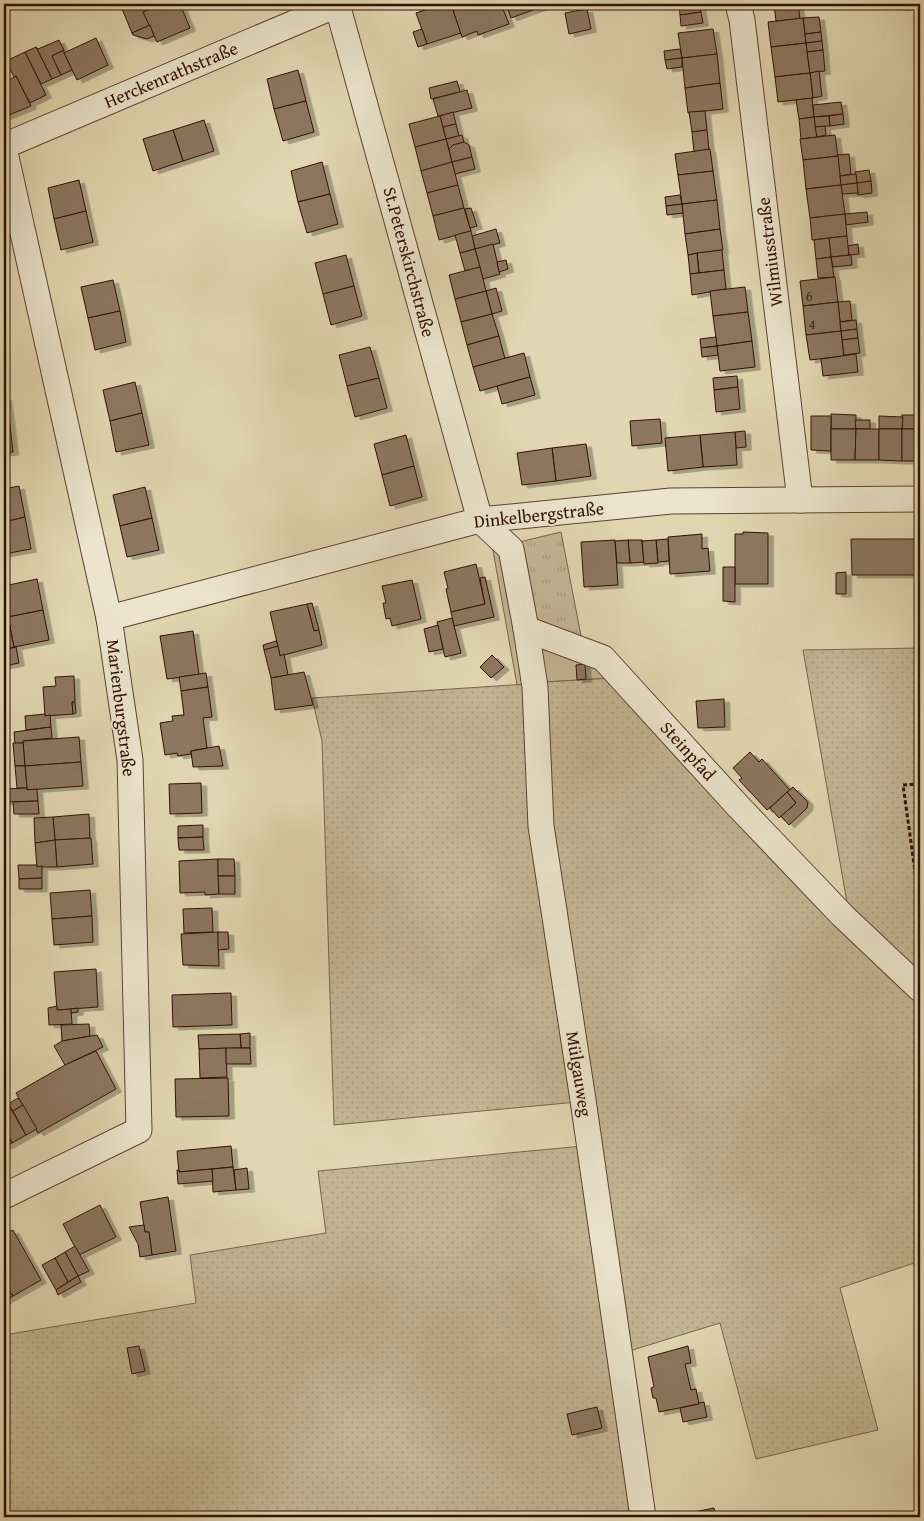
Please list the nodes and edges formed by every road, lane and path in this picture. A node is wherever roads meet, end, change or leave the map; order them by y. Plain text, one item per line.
1 (338, 4) edge
2 (738, 4) edge
3 (4, 147) edge
4 (920, 499) edge
5 (800, 500) junction
6 (480, 520) junction
7 (109, 618) junction
8 (526, 629) junction
9 (920, 784) edge
10 (920, 907) edge
11 (920, 989) edge
12 (4, 1196) edge
13 (643, 1517) edge

1 - 3 street, Herckenrathstraße
1 - 6 street, St.Peterskirchstraße
2 - 5 street, Wilmiusstraße
3 - 7 street, Marienburgstraße
4 - 5 street, Dinkelbergstraße
5 - 6 street, Dinkelbergstraße
6 - 7 street, Dinkelbergstraße
6 - 8 street
7 - 12 street, Marienburgstraße
8 - 11 street, Steinpfad
8 - 13 street, Mülgauweg
9 - 10 path

